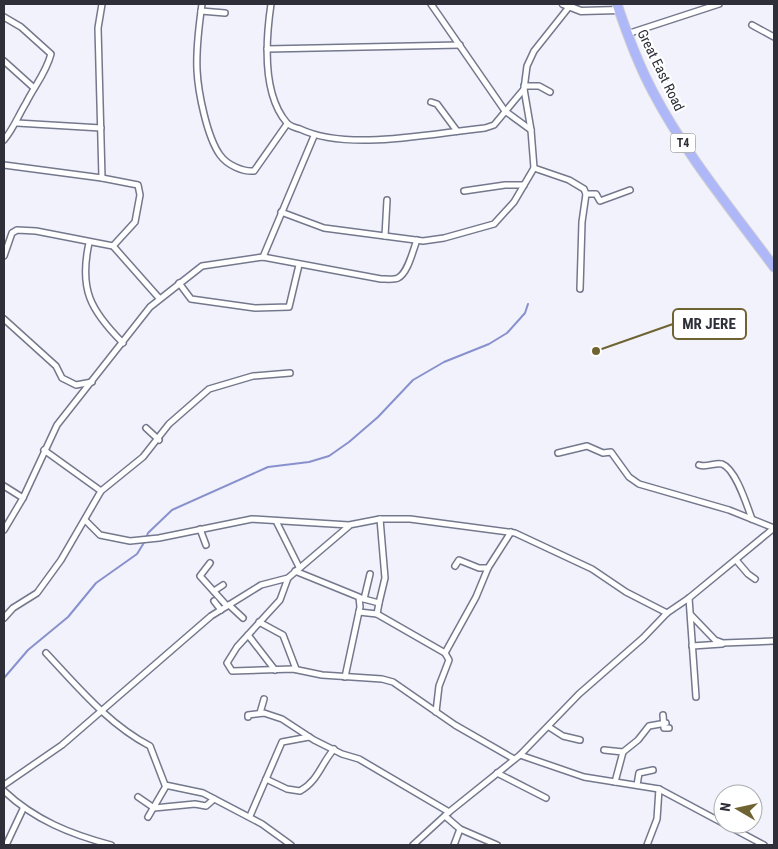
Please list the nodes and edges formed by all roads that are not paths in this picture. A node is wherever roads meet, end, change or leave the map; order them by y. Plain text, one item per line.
1 (102, 4) edge
2 (202, 4) edge
3 (271, 4) edge
4 (431, 4) edge
5 (719, 4) edge
6 (566, 5) edge
7 (618, 7) edge
8 (201, 11) junction
9 (225, 13) dead end
10 (4, 17) edge
11 (752, 25) dead end
12 (627, 34) junction
13 (774, 37) edge
14 (460, 45) junction
15 (266, 49) junction
16 (4, 61) edge
17 (524, 87) junction
18 (34, 88) junction
19 (550, 92) dead end
20 (431, 102) dead end
21 (505, 111) junction
22 (17, 123) junction
23 (287, 124) junction
24 (101, 128) junction
25 (532, 130) junction
26 (456, 131) junction
27 (314, 136) junction
28 (4, 140) edge
29 (4, 165) edge
30 (534, 168) junction
31 (102, 178) junction
32 (524, 185) junction
33 (630, 190) dead end
34 (464, 191) dead end
35 (586, 194) junction
36 (387, 200) dead end
37 (281, 212) junction
38 (385, 236) junction
39 (417, 240) junction
40 (90, 243) junction
41 (113, 246) junction
42 (4, 256) edge
43 (263, 257) junction
44 (299, 265) junction
45 (774, 267) edge
46 (179, 283) junction
47 (580, 289) dead end
48 (159, 298) junction
49 (4, 319) edge
50 (123, 343) junction
51 (290, 373) dead end
52 (92, 382) junction
53 (146, 428) dead end
54 (159, 440) junction
55 (44, 450) junction
56 (558, 453) dead end
57 (700, 464) dead end
58 (4, 486) edge
59 (101, 491) junction
60 (23, 498) junction
61 (380, 519) junction
62 (752, 519) junction
63 (276, 520) junction
64 (86, 521) junction
65 (349, 525) junction
66 (774, 528) edge
67 (200, 529) junction
68 (4, 530) edge
69 (511, 532) junction
70 (206, 545) dead end
71 (736, 560) junction
72 (210, 563) dead end
73 (455, 566) dead end
74 (488, 568) junction
75 (297, 569) junction
76 (370, 574) dead end
77 (288, 578) junction
78 (756, 578) dead end
79 (223, 585) dead end
80 (214, 591) junction
81 (689, 598) junction
82 (362, 599) junction
83 (214, 601) dead end
84 (379, 603) junction
85 (228, 606) junction
86 (221, 610) junction
87 (10, 611) junction
88 (4, 612) edge
89 (359, 612) junction
90 (667, 613) junction
91 (377, 614) junction
92 (691, 615) junction
93 (4, 618) edge
94 (243, 618) dead end
95 (259, 622) junction
96 (248, 635) junction
97 (774, 641) edge
98 (727, 644) junction
99 (692, 646) junction
100 (46, 653) dead end
101 (445, 653) junction
102 (296, 669) junction
103 (276, 670) junction
104 (345, 677) junction
105 (696, 697) dead end
106 (264, 699) dead end
107 (101, 712) junction
108 (436, 712) junction
109 (260, 713) junction
110 (662, 715) dead end
111 (248, 717) dead end
112 (549, 727) junction
113 (310, 737) junction
114 (580, 740) dead end
115 (334, 749) junction
116 (604, 750) dead end
117 (623, 752) junction
118 (520, 755) junction
119 (514, 760) junction
120 (653, 770) dead end
121 (498, 773) junction
122 (266, 779) junction
123 (615, 782) junction
124 (4, 785) edge
125 (637, 785) junction
126 (166, 786) junction
127 (659, 789) junction
128 (4, 791) edge
129 (138, 797) dead end
130 (546, 798) dead end
131 (214, 799) junction
132 (154, 808) junction
133 (23, 809) junction
134 (447, 814) junction
135 (250, 816) junction
136 (148, 817) dead end
137 (460, 829) junction
138 (92, 843) edge
139 (6, 845) edge
140 (111, 845) edge
141 (292, 845) edge
142 (413, 845) edge
143 (454, 845) edge
144 (497, 845) edge
145 (647, 845) edge
146 (764, 845) edge

1 - 24 street
2 - 8 street
3 - 15 street
4 - 14 street
5 - 12 street
6 - 7 street
6 - 17 street
7 - 12 highway, Great East Road / T4
8 - 9 street
8 - 23 street
10 - 18 street
11 - 13 street
12 - 45 highway, Great East Road / T4
14 - 15 street
14 - 21 street
15 - 23 street
16 - 18 street
17 - 19 street
17 - 21 street
17 - 25 street
18 - 22 street
20 - 26 street
21 - 25 street
21 - 26 street
22 - 24 street
22 - 28 street
23 - 27 street
24 - 31 street
25 - 30 street
26 - 27 street
27 - 37 street
29 - 31 street
30 - 32 street
30 - 35 street
31 - 41 street
32 - 34 street
32 - 39 street
33 - 35 street
35 - 47 street
36 - 38 street
37 - 38 street
37 - 43 street
38 - 39 street
39 - 44 street
40 - 41 street
40 - 42 street
40 - 50 street
41 - 48 street
43 - 44 street
43 - 46 street
44 - 46 street
46 - 48 street
48 - 50 street
49 - 52 street
50 - 52 street
51 - 54 street
52 - 55 street
53 - 54 street
54 - 59 street
55 - 59 street
55 - 60 street
56 - 62 street
57 - 62 street
58 - 60 street
59 - 64 street
60 - 68 street
61 - 65 street
61 - 69 street
61 - 84 street
62 - 66 street
63 - 65 street
63 - 67 street
63 - 75 street
64 - 67 street
64 - 87 street
65 - 75 street
66 - 71 street
67 - 70 street
69 - 74 street
69 - 90 street
71 - 78 street
71 - 81 street
72 - 80 street
73 - 74 street
74 - 101 street
75 - 77 street
75 - 82 street
76 - 82 street
77 - 85 street
77 - 95 street
79 - 80 street
80 - 85 street
81 - 90 street
81 - 92 street
82 - 84 street
82 - 89 street
83 - 86 street
84 - 91 street
85 - 86 street
85 - 94 street
86 - 107 street
87 - 88 street
87 - 93 street
89 - 91 street
89 - 104 street
90 - 112 street
91 - 101 street
92 - 98 street
92 - 99 street
95 - 96 street
95 - 102 street
96 - 103 street
96 - 103 street
97 - 98 street
98 - 99 street
99 - 105 street
100 - 107 street
101 - 108 street
102 - 103 street
102 - 104 street
104 - 108 street
106 - 109 street
107 - 124 street
107 - 126 street
108 - 119 street
109 - 111 street
109 - 113 street
110 - 117 street
112 - 114 street
112 - 118 street
113 - 115 street
113 - 122 street
115 - 122 street
115 - 134 street
116 - 117 street
117 - 123 street
118 - 119 street
118 - 123 street
119 - 121 street
120 - 125 street
121 - 130 street
121 - 134 street
122 - 135 street
123 - 125 street
125 - 127 street
126 - 131 street
126 - 132 street
127 - 145 street
127 - 146 street
128 - 133 street
129 - 132 street
131 - 132 street
131 - 135 street
132 - 136 street
133 - 138 street
133 - 139 street
134 - 137 street
134 - 142 street
135 - 141 street
137 - 143 street
137 - 144 street
138 - 140 street

